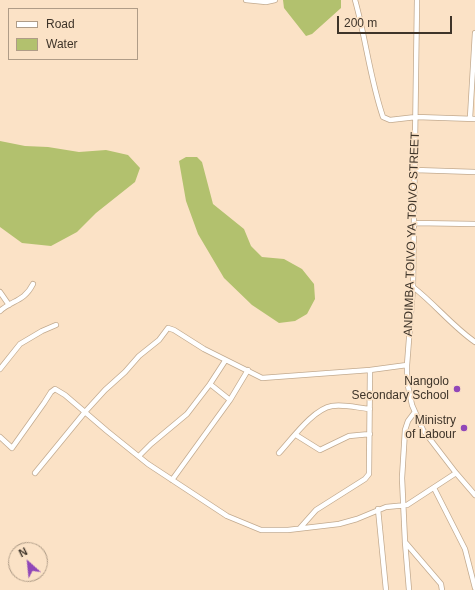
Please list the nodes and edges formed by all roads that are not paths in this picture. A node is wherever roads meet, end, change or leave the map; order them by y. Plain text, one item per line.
1 (246, 0) edge
2 (275, 0) edge
3 (355, 0) edge
4 (417, 0) edge
5 (475, 33) edge
6 (474, 68) edge
7 (416, 117) junction
8 (473, 118) edge
9 (415, 170) junction
10 (475, 172) edge
11 (414, 223) junction
12 (475, 224) edge
13 (33, 284) dead end
14 (413, 287) junction
15 (0, 292) edge
16 (9, 305) junction
17 (0, 311) edge
18 (56, 325) dead end
19 (475, 342) edge
20 (225, 361) junction
21 (407, 364) junction
22 (0, 369) edge
23 (248, 370) junction
24 (370, 370) junction
25 (210, 384) junction
26 (230, 400) junction
27 (370, 408) junction
28 (85, 412) junction
29 (414, 413) junction
30 (370, 434) junction
31 (296, 435) junction
32 (0, 437) edge
33 (279, 453) dead end
34 (139, 456) junction
35 (35, 473) dead end
36 (456, 473) junction
37 (172, 480) junction
38 (434, 488) junction
39 (475, 495) edge
40 (403, 506) junction
41 (378, 510) junction
42 (300, 528) junction
43 (405, 542) junction
44 (475, 588) edge
45 (386, 590) edge
46 (409, 590) edge
47 (442, 590) edge

1 - 2 street
3 - 7 street
4 - 7 street, ANDIMBA TOIVO YA TOIVO STREET
5 - 6 street
6 - 8 street
7 - 8 street
7 - 9 street, ANDIMBA TOIVO YA TOIVO STREET
9 - 10 street
9 - 11 street, ANDIMBA TOIVO YA TOIVO STREET
11 - 12 street
11 - 14 street, ANDIMBA TOIVO YA TOIVO STREET
13 - 16 street
14 - 19 street
14 - 21 street, ANDIMBA TOIVO YA TOIVO STREET
15 - 16 street
16 - 17 street
18 - 22 street
20 - 23 street
20 - 25 street
20 - 28 street
21 - 24 street
21 - 29 street, ANDIMBA TOIVO YA TOIVO STREET
23 - 24 street
23 - 26 street
24 - 27 street
25 - 26 street
25 - 34 street
26 - 37 street
27 - 30 street
27 - 31 street
28 - 32 street
28 - 34 street
28 - 35 street
29 - 36 street, ANDIMBA TOIVO YA TOIVO STREET
29 - 40 street
30 - 31 street
30 - 42 street
31 - 33 street
34 - 37 street
36 - 38 street
36 - 39 street, ANDIMBA TOIVO YA TOIVO STREET
37 - 42 street
38 - 40 street
38 - 44 street
40 - 41 street
40 - 43 street
41 - 42 street
41 - 45 street
43 - 46 street
43 - 47 street

